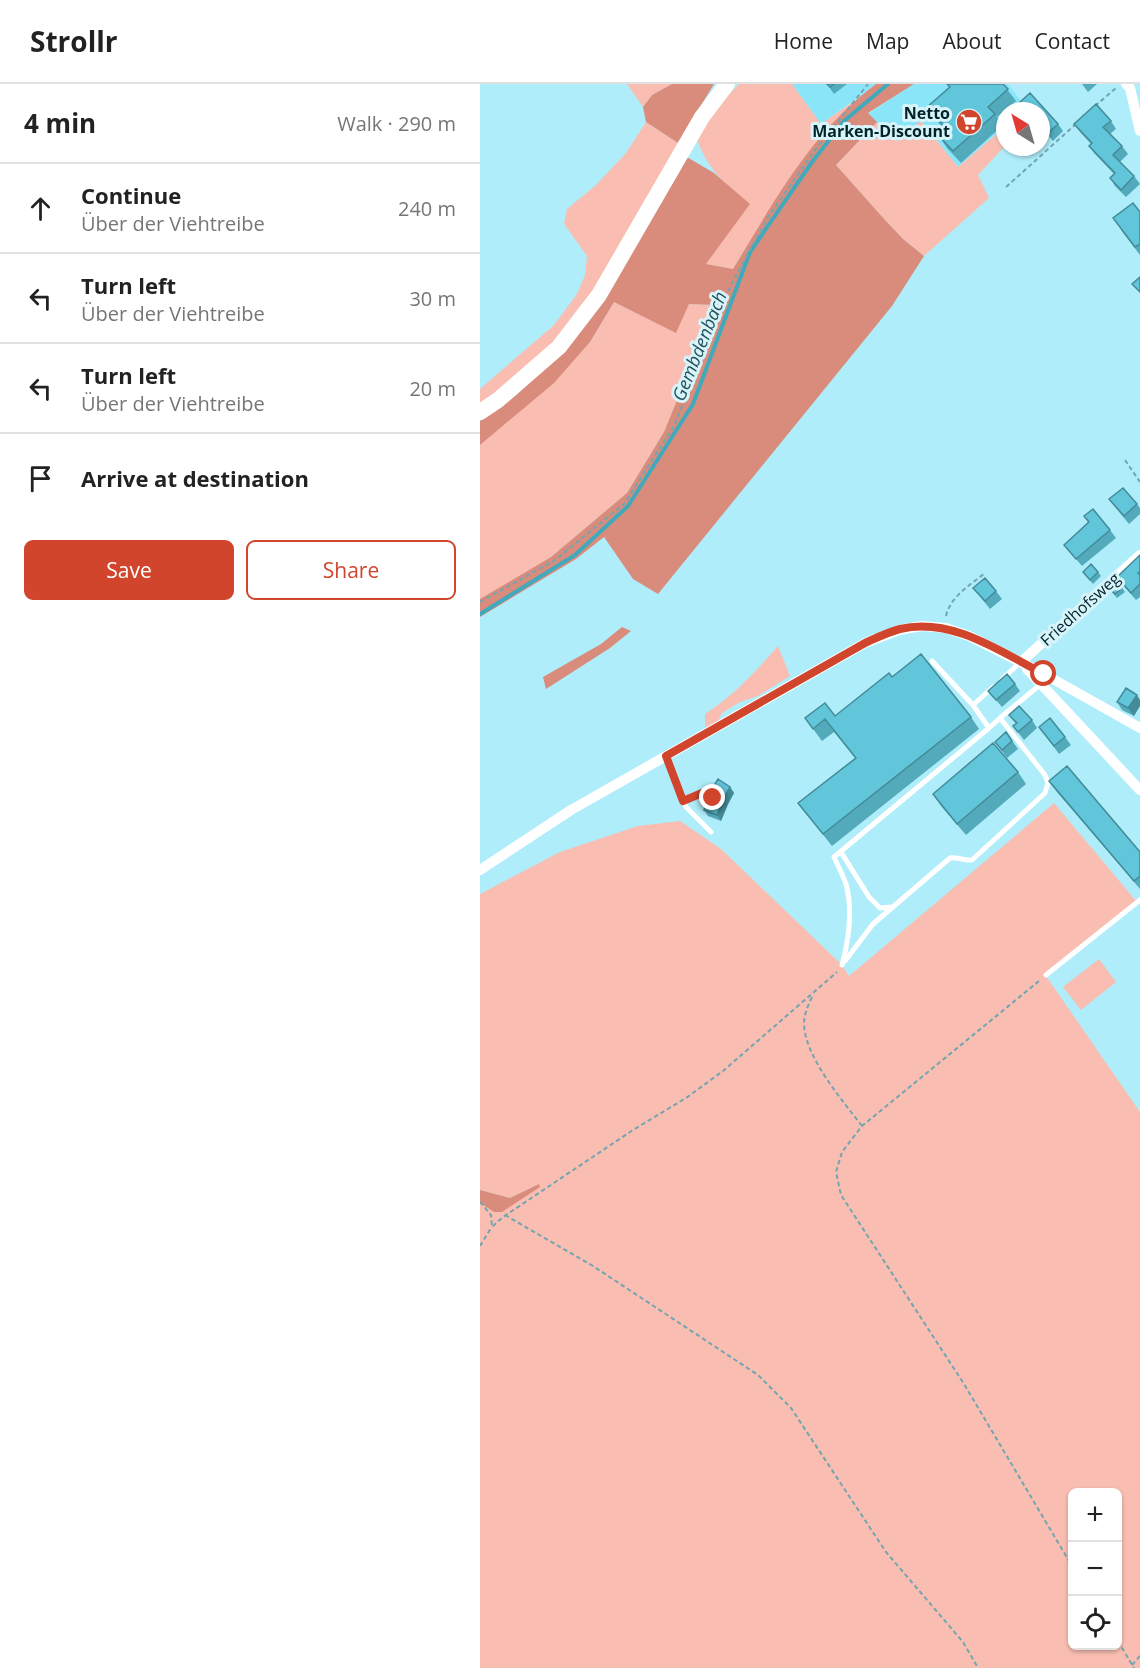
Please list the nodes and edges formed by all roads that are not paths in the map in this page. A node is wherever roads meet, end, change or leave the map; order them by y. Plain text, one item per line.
1 (727, 84) edge
2 (1126, 84) edge
3 (1138, 116) edge
4 (1140, 131) edge
5 (480, 412) edge
6 (1140, 555) edge
7 (932, 661) dead end
8 (1021, 662) junction
9 (1041, 684) junction
10 (973, 705) junction
11 (1000, 718) junction
12 (989, 728) junction
13 (1140, 728) edge
14 (666, 756) junction
15 (1140, 790) edge
16 (713, 798) edge
17 (683, 801) junction
18 (711, 832) dead end
19 (841, 852) junction
20 (480, 870) edge
21 (1140, 900) edge
22 (894, 906) junction
23 (1046, 975) road end

1 - 5 main road
2 - 3 street
3 - 4 street
6 - 8 street, Friedhofsweg
7 - 10 lane
8 - 9 street
8 - 10 lane
8 - 13 street
8 - 14 street
9 - 11 lane
9 - 15 street
10 - 12 lane
11 - 12 lane
11 - 22 lane
12 - 19 lane
14 - 17 lane
14 - 20 street
16 - 17 lane
17 - 18 lane
19 - 22 lane
19 - 22 lane
21 - 23 lane

